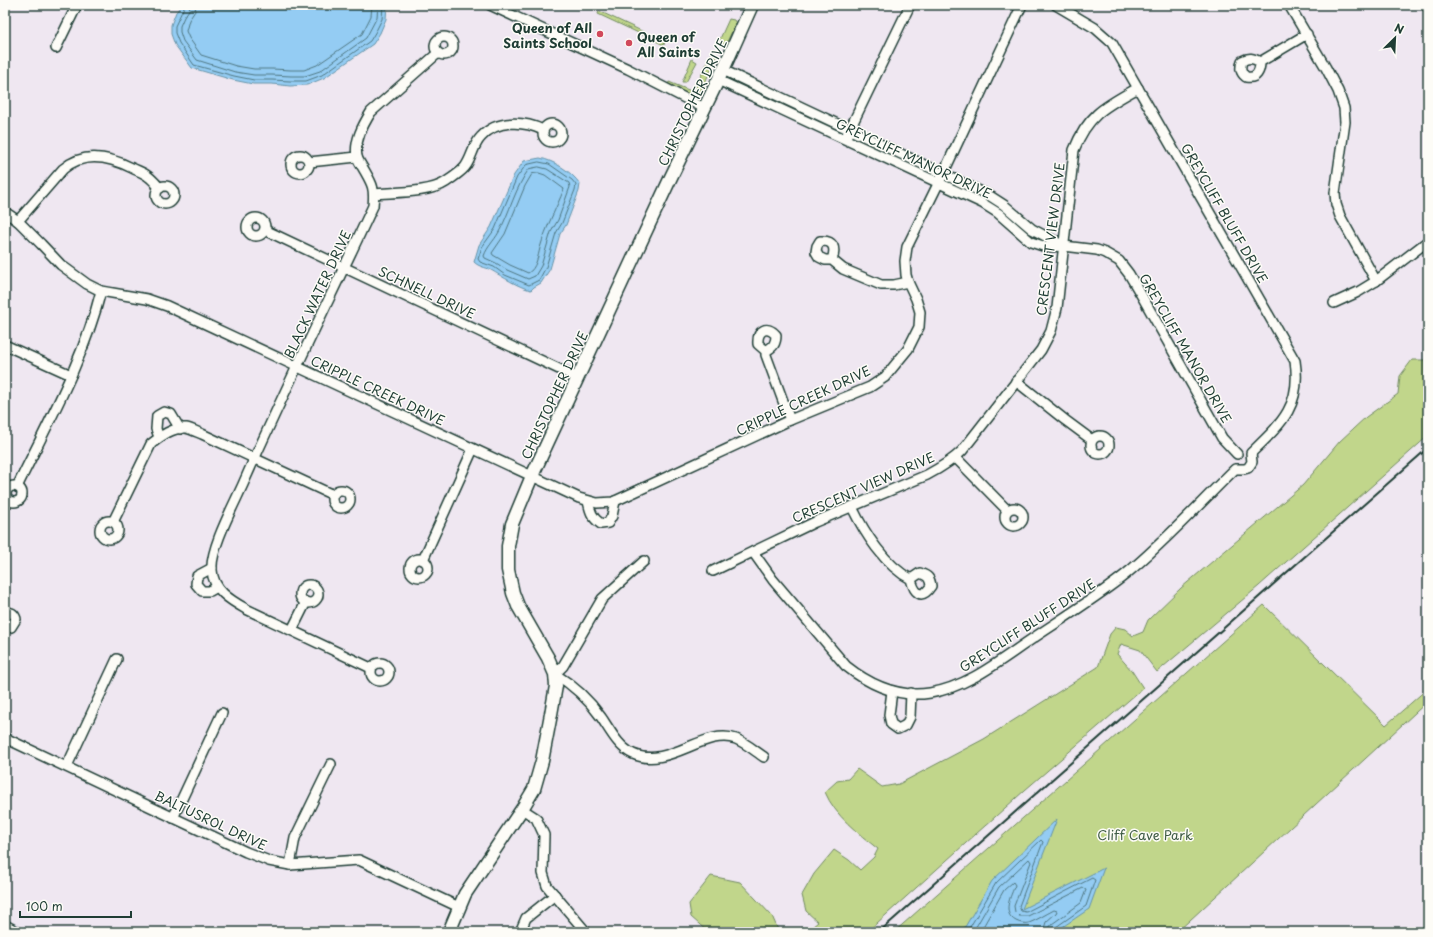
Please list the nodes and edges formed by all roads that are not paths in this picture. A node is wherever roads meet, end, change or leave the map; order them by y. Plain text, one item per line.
1 (77, 5) edge
2 (490, 5) edge
3 (752, 5) edge
4 (910, 5) edge
5 (1022, 5) edge
6 (1056, 5) edge
7 (1289, 5) edge
8 (1307, 34) junction
9 (56, 48) dead end
10 (438, 53) dead end
11 (1260, 62) dead end
12 (720, 75) junction
13 (757, 87) junction
14 (1138, 88) junction
15 (774, 95) junction
16 (753, 96) junction
17 (770, 104) junction
18 (704, 108) junction
19 (544, 130) dead end
20 (850, 131) junction
21 (845, 140) junction
22 (357, 157) junction
23 (309, 162) dead end
24 (943, 174) junction
25 (938, 183) junction
26 (160, 188) dead end
27 (374, 194) junction
28 (5, 212) edge
29 (18, 222) junction
30 (265, 230) dead end
31 (1428, 241) edge
32 (1064, 246) junction
33 (832, 260) dead end
34 (345, 267) junction
35 (1376, 281) junction
36 (908, 282) junction
37 (101, 291) junction
38 (1334, 303) dead end
39 (5, 345) edge
40 (766, 351) dead end
41 (298, 366) junction
42 (71, 375) junction
43 (578, 378) junction
44 (1016, 381) junction
45 (790, 420) junction
46 (180, 429) junction
47 (159, 437) junction
48 (1092, 440) dead end
49 (473, 449) junction
50 (1251, 453) junction
51 (1237, 454) junction
52 (254, 458) junction
53 (956, 458) junction
54 (1235, 469) junction
55 (532, 476) junction
56 (17, 487) dead end
57 (333, 495) dead end
58 (588, 501) junction
59 (615, 501) junction
60 (852, 507) junction
61 (1008, 510) dead end
62 (113, 522) dead end
63 (753, 552) junction
64 (424, 560) dead end
65 (644, 561) dead end
66 (212, 568) junction
67 (713, 571) dead end
68 (911, 579) dead end
69 (217, 587) junction
70 (306, 602) dead end
71 (5, 612) edge
72 (5, 620) edge
73 (5, 624) edge
74 (5, 630) edge
75 (292, 630) junction
76 (117, 659) dead end
77 (371, 668) dead end
78 (555, 674) junction
79 (892, 691) junction
80 (911, 693) junction
81 (222, 713) dead end
82 (5, 738) edge
83 (764, 757) dead end
84 (331, 764) dead end
85 (67, 766) junction
86 (522, 809) junction
87 (173, 818) junction
88 (290, 866) junction
89 (555, 895) junction
90 (459, 907) junction
91 (5, 925) edge
92 (18, 932) edge
93 (449, 932) edge
94 (520, 932) edge
95 (586, 932) edge

1 - 9 street
2 - 18 street
3 - 12 street, CHRISTOPHER DRIVE
4 - 20 street
5 - 24 street, CRIPPLE CREEK DRIVE
6 - 14 street, GREYCLIFF BLUFF DRIVE
7 - 8 street
8 - 11 street
8 - 35 street
10 - 22 street
12 - 13 street, GREYCLIFF MANOR DRIVE
12 - 16 street, GREYCLIFF MANOR DRIVE
12 - 18 street, CHRISTOPHER DRIVE
13 - 15 street, GREYCLIFF MANOR DRIVE
13 - 16 street
14 - 32 street, CRESCENT VIEW DRIVE
14 - 50 street, GREYCLIFF BLUFF DRIVE
15 - 17 street
15 - 20 street, GREYCLIFF MANOR DRIVE
16 - 17 street, GREYCLIFF MANOR DRIVE
17 - 21 street, GREYCLIFF MANOR DRIVE
18 - 43 street, CHRISTOPHER DRIVE
19 - 27 street
20 - 21 street
20 - 24 street, GREYCLIFF MANOR DRIVE
21 - 25 street, GREYCLIFF MANOR DRIVE
22 - 23 street
22 - 27 street
24 - 25 street, CRIPPLE CREEK DRIVE
24 - 32 street, GREYCLIFF MANOR DRIVE
25 - 32 street, GREYCLIFF MANOR DRIVE
25 - 36 street, CRIPPLE CREEK DRIVE
26 - 29 street
27 - 34 street, BLACK WATER DRIVE
28 - 29 street
29 - 37 street, CRIPPLE CREEK DRIVE
30 - 34 street, SCHNELL DRIVE
31 - 35 street
32 - 44 street, CRESCENT VIEW DRIVE
32 - 51 street, GREYCLIFF MANOR DRIVE
33 - 36 street
34 - 41 street, BLACK WATER DRIVE
34 - 43 street, SCHNELL DRIVE
35 - 38 street
36 - 45 street, CRIPPLE CREEK DRIVE
37 - 41 street, CRIPPLE CREEK DRIVE
37 - 42 street
39 - 42 street
40 - 45 street
41 - 49 street, CRIPPLE CREEK DRIVE
41 - 52 street, BLACK WATER DRIVE
42 - 56 street
43 - 55 street, CHRISTOPHER DRIVE
44 - 48 street
44 - 53 street, CRESCENT VIEW DRIVE
45 - 59 street, CRIPPLE CREEK DRIVE
46 - 47 street
46 - 47 street
46 - 52 street
47 - 62 street
49 - 55 street, CRIPPLE CREEK DRIVE
49 - 64 street
50 - 51 street
50 - 54 street, GREYCLIFF BLUFF DRIVE
51 - 54 street
52 - 57 street
52 - 66 street, BLACK WATER DRIVE
53 - 60 street, CRESCENT VIEW DRIVE
53 - 61 street
54 - 80 street, GREYCLIFF BLUFF DRIVE
55 - 58 street, CRIPPLE CREEK DRIVE
55 - 78 street, CHRISTOPHER DRIVE
58 - 59 street, CRIPPLE CREEK DRIVE
58 - 59 street
60 - 63 street, CRESCENT VIEW DRIVE
60 - 68 street
63 - 67 street, CRESCENT VIEW DRIVE
63 - 79 street, GREYCLIFF BLUFF DRIVE
65 - 78 street
66 - 69 street, BLACK WATER DRIVE
66 - 69 street
69 - 75 street
70 - 75 street
71 - 74 street
72 - 73 street
75 - 77 street
76 - 85 street
78 - 83 street
78 - 86 street, CHRISTOPHER DRIVE
79 - 80 street, GREYCLIFF BLUFF DRIVE
79 - 80 street
81 - 87 street
82 - 85 street, BALTUSROL DRIVE
84 - 88 street
85 - 87 street, BALTUSROL DRIVE
86 - 89 street
86 - 90 street, CHRISTOPHER DRIVE
87 - 88 street, BALTUSROL DRIVE
88 - 90 street, BALTUSROL DRIVE
89 - 94 street
89 - 95 street
90 - 93 street, CHRISTOPHER DRIVE
91 - 92 street

